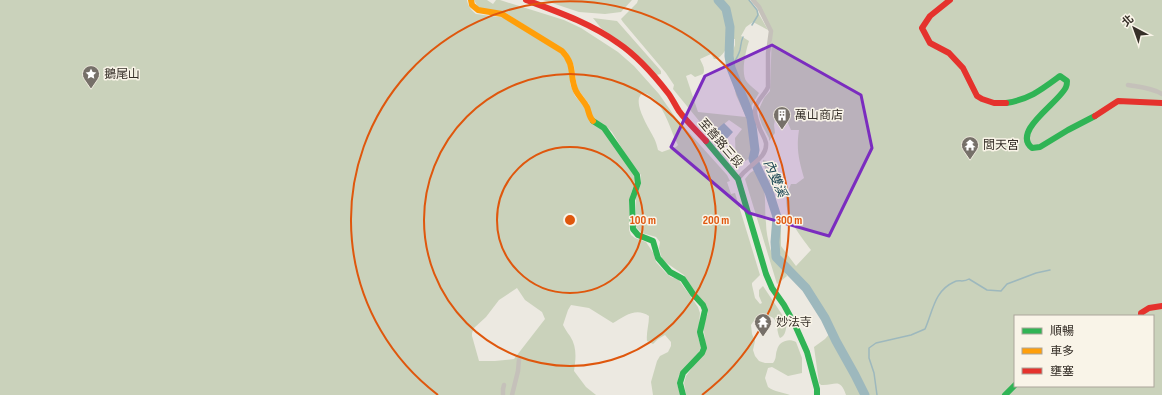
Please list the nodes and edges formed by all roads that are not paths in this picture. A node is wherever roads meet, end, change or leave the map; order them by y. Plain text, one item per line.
1 (470, 0) edge
2 (526, 0) edge
3 (753, 0) edge
4 (950, 0) edge
5 (1128, 85) dead end
6 (1162, 94) edge
7 (1162, 103) edge
8 (738, 179) junction
9 (1162, 306) edge
10 (1141, 315) edge
11 (519, 360) dead end
12 (504, 386) dead end
13 (1014, 386) edge
14 (503, 395) edge
15 (512, 395) edge
16 (683, 395) edge
17 (817, 395) edge
18 (1005, 395) edge

1 - 16 street
2 - 8 street, 至善路三段
3 - 8 street
4 - 7 street
5 - 6 street
8 - 17 street, 至善路三段
9 - 10 street
11 - 15 street
12 - 14 street
13 - 18 street

